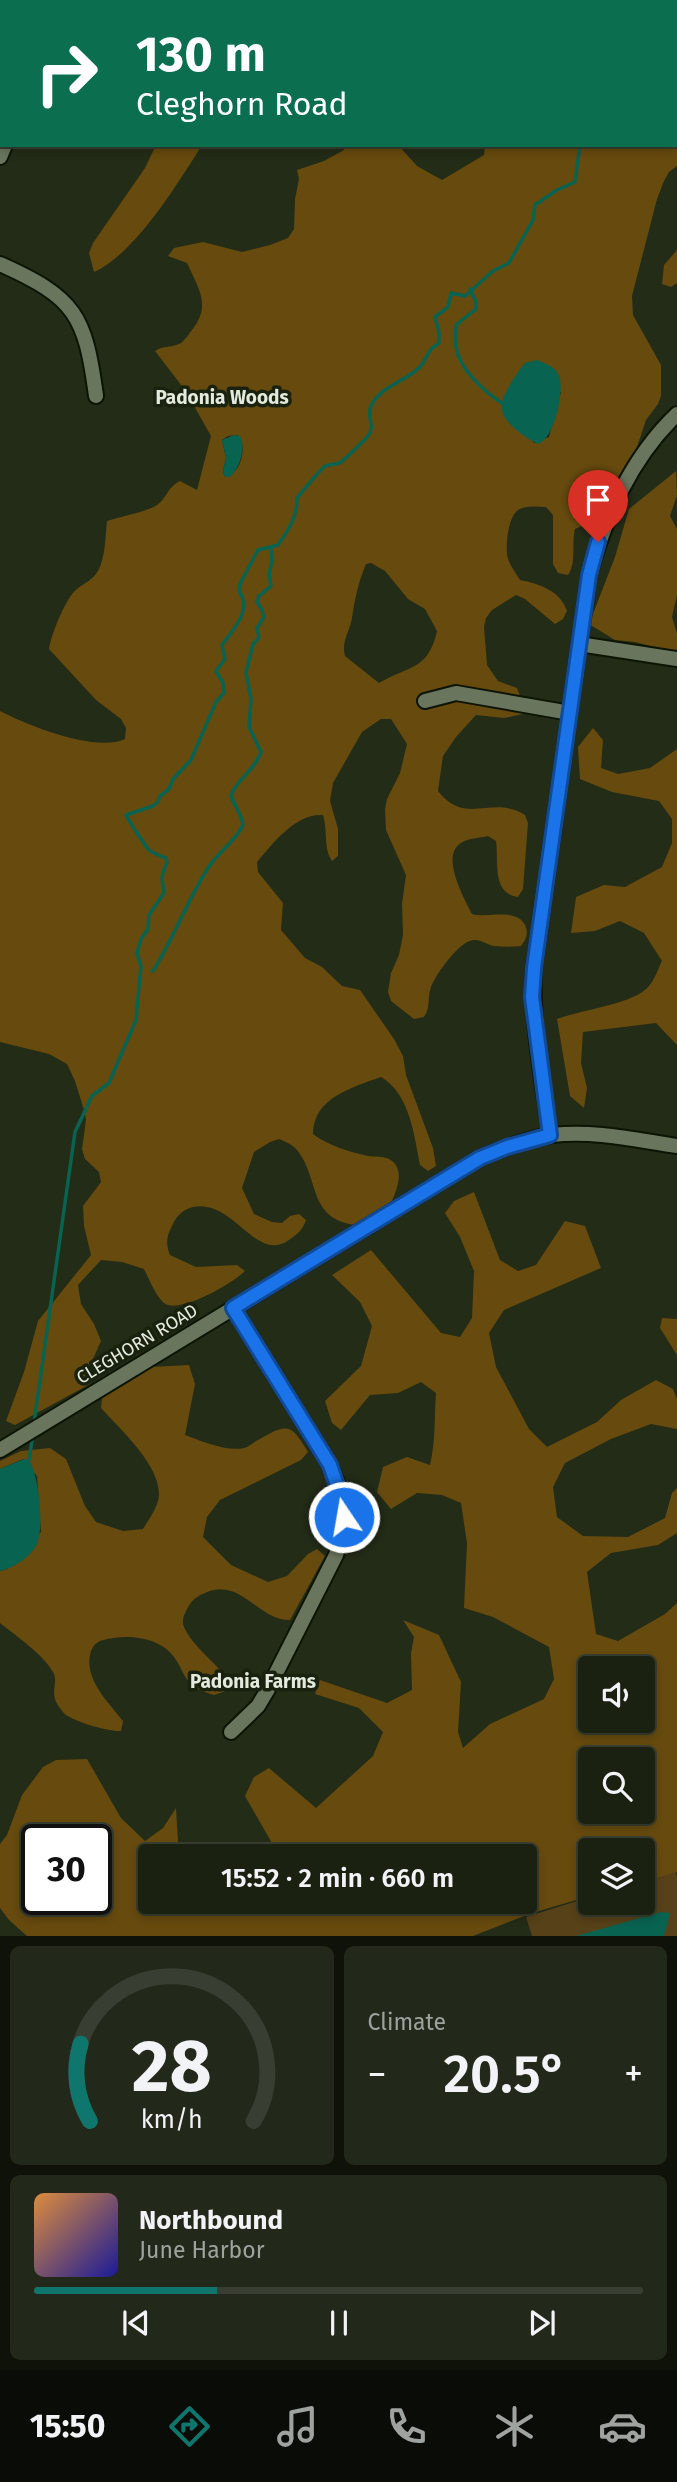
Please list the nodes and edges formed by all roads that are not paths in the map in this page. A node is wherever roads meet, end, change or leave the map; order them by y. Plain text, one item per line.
1 (0, 264) edge
2 (96, 396) dead end
3 (677, 414) edge
4 (579, 644) junction
5 (677, 659) edge
6 (425, 701) dead end
7 (570, 713) junction
8 (550, 1135) junction
9 (677, 1146) edge
10 (233, 1308) junction
11 (0, 1450) edge
12 (232, 1732) dead end

1 - 2 street
3 - 4 street
4 - 5 street
4 - 7 street
6 - 7 street
7 - 8 street
8 - 9 street, CLEGHORN ROAD
8 - 10 street, CLEGHORN ROAD
10 - 11 street, CLEGHORN ROAD
10 - 12 street

